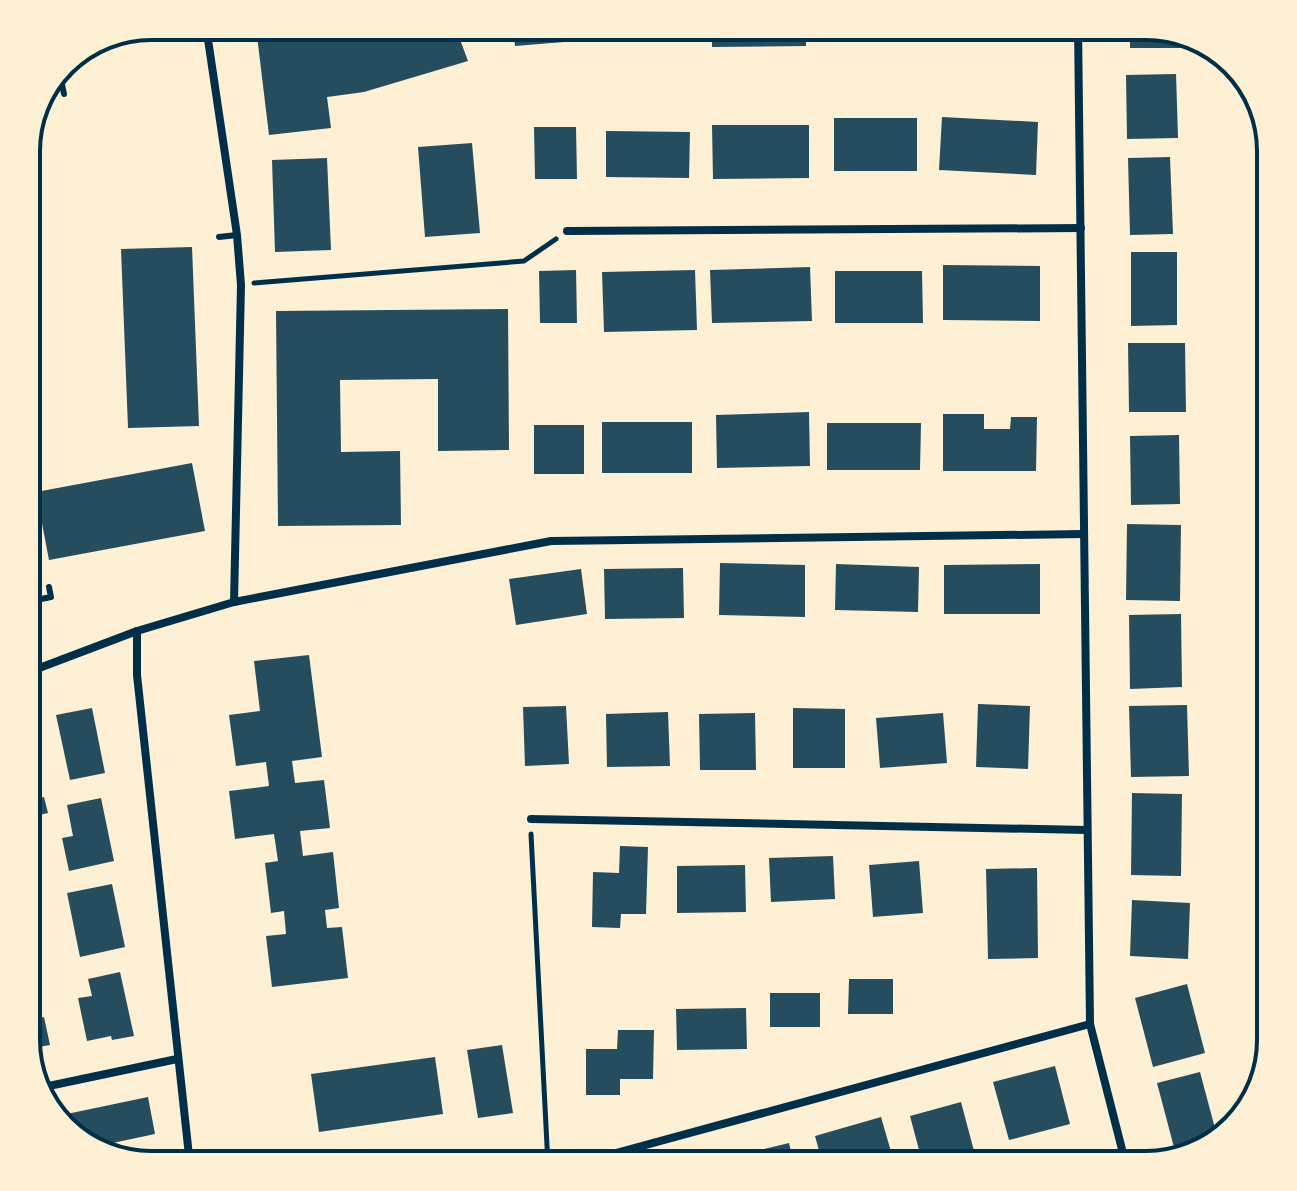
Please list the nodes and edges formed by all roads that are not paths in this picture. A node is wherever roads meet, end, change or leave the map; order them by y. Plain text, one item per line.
1 (210, 40) edge
2 (1078, 40) edge
3 (62, 85) edge
4 (64, 94) dead end
5 (1081, 228) junction
6 (567, 231) road end
7 (237, 235) junction
8 (219, 237) dead end
9 (1084, 534) junction
10 (49, 587) dead end
11 (40, 599) edge
12 (234, 602) junction
13 (137, 631) junction
14 (40, 668) edge
15 (531, 819) road end
16 (1086, 830) junction
17 (1090, 1024) junction
18 (177, 1059) junction
19 (50, 1086) edge
20 (188, 1151) edge
21 (623, 1151) edge
22 (1122, 1151) edge

1 - 7 street
2 - 5 street
3 - 4 lane
5 - 6 street
5 - 9 street
7 - 8 lane
7 - 12 street
9 - 12 street
9 - 16 street
10 - 11 lane
12 - 13 street
13 - 14 street
13 - 18 street
15 - 16 street
16 - 17 street
17 - 21 street
17 - 22 street
18 - 19 street
18 - 20 street

